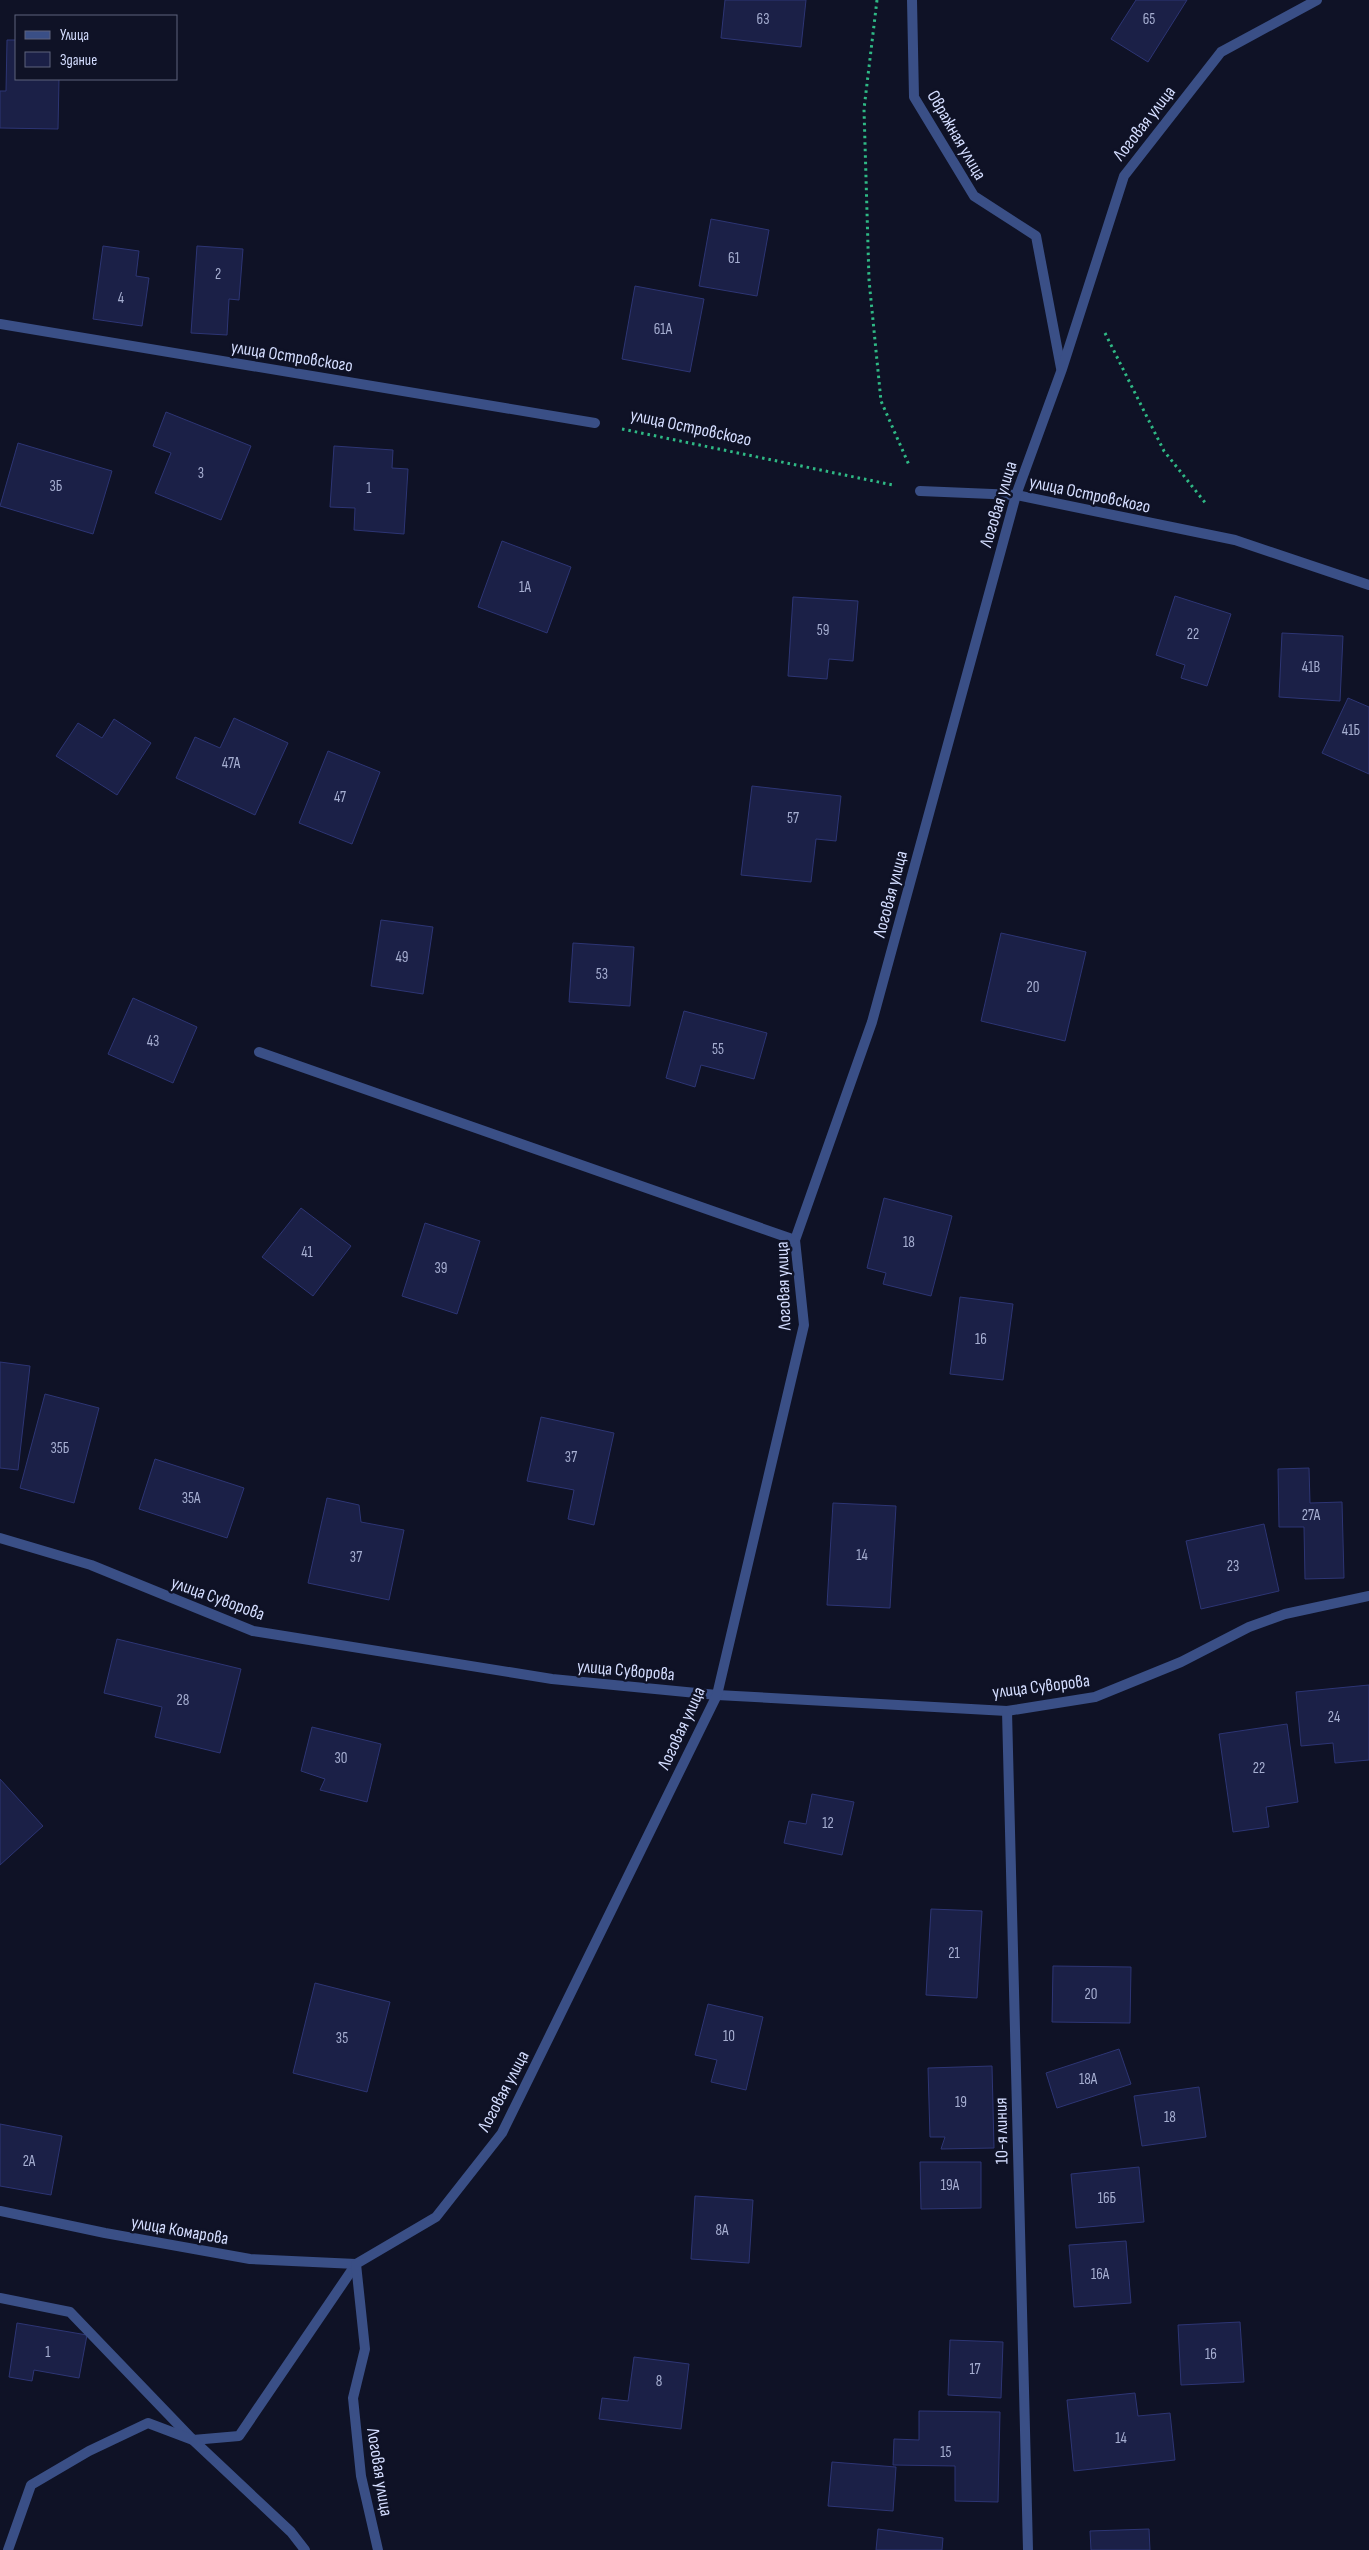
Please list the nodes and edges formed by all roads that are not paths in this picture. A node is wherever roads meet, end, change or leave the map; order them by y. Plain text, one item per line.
1 (912, 0) edge
2 (1317, 0) edge
3 (0, 324) edge
4 (1062, 369) junction
5 (596, 423) road end
6 (920, 491) road end
7 (1016, 495) junction
8 (1369, 585) edge
9 (259, 1052) dead end
10 (795, 1240) junction
11 (0, 1538) edge
12 (1369, 1596) edge
13 (717, 1695) junction
14 (1007, 1710) junction
15 (0, 2210) edge
16 (356, 2264) junction
17 (0, 2298) edge
18 (193, 2440) junction
19 (8, 2550) edge
20 (305, 2550) edge
21 (378, 2550) edge
22 (1028, 2550) edge

1 - 4 street, Овражная улица
2 - 4 street, Логовая улица
3 - 5 street, улица Островского
4 - 7 street, Логовая улица
6 - 7 street, улица Островского
7 - 8 street, улица Островского
7 - 10 street, Логовая улица
9 - 10 street
10 - 13 street, Логовая улица
11 - 13 street, улица Суворова
12 - 14 street, улица Суворова
13 - 14 street, улица Суворова
13 - 16 street, Логовая улица
14 - 22 street, 10-я линия
15 - 16 street, улица Комарова
16 - 18 street
16 - 21 street, Логовая улица
17 - 18 street
18 - 19 street
18 - 20 street

